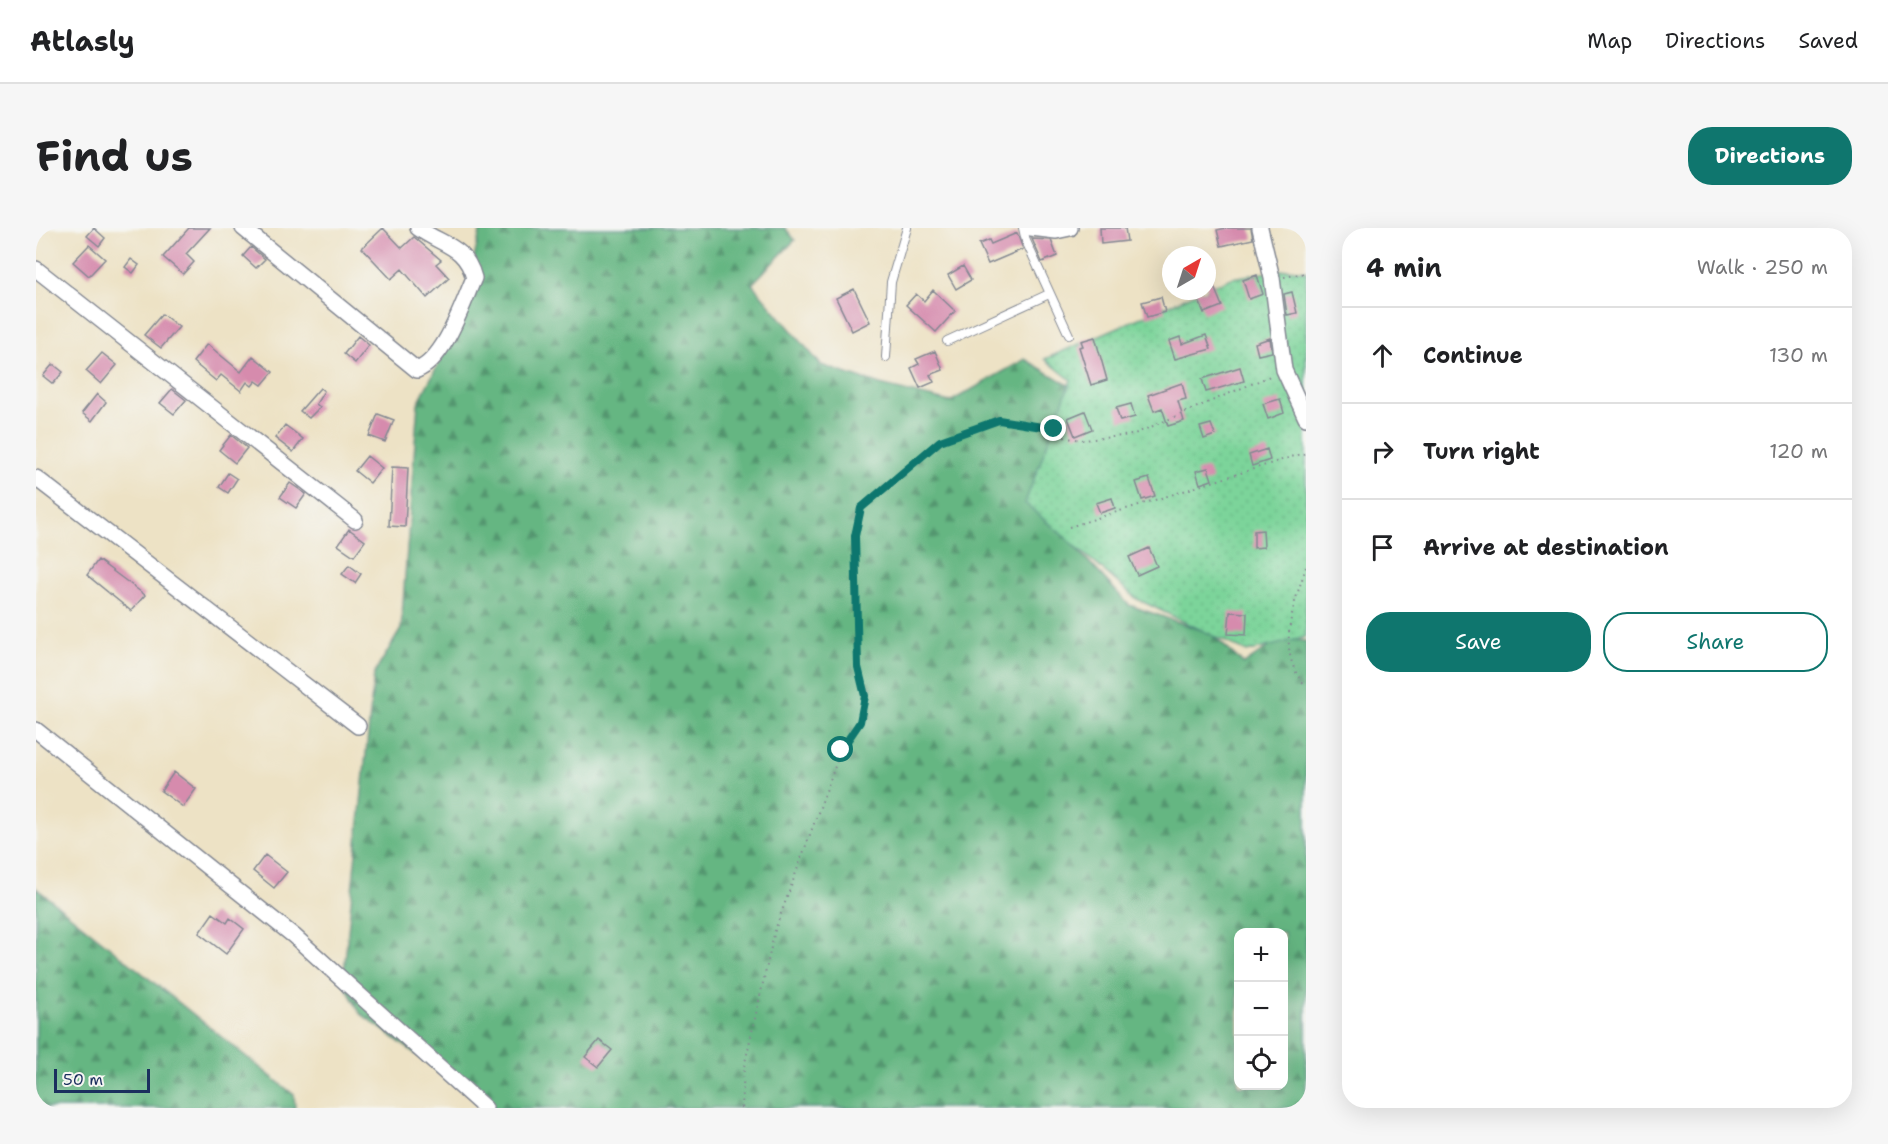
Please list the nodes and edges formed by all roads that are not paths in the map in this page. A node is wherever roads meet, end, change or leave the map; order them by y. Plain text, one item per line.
1 (243, 228) edge
2 (418, 228) edge
3 (907, 228) edge
4 (1023, 228) edge
5 (1030, 228) edge
6 (1070, 228) edge
7 (1260, 228) edge
8 (36, 269) edge
9 (1049, 294) junction
10 (1069, 335) dead end
11 (948, 341) dead end
12 (886, 357) dead end
13 (1306, 418) edge
14 (36, 478) edge
15 (355, 520) dead end
16 (358, 726) dead end
17 (36, 730) edge
18 (484, 1108) edge

1 - 2 street
3 - 12 lane
4 - 9 lane
5 - 6 street
7 - 13 street
8 - 15 street
9 - 10 lane
9 - 11 lane
14 - 16 street
17 - 18 street

